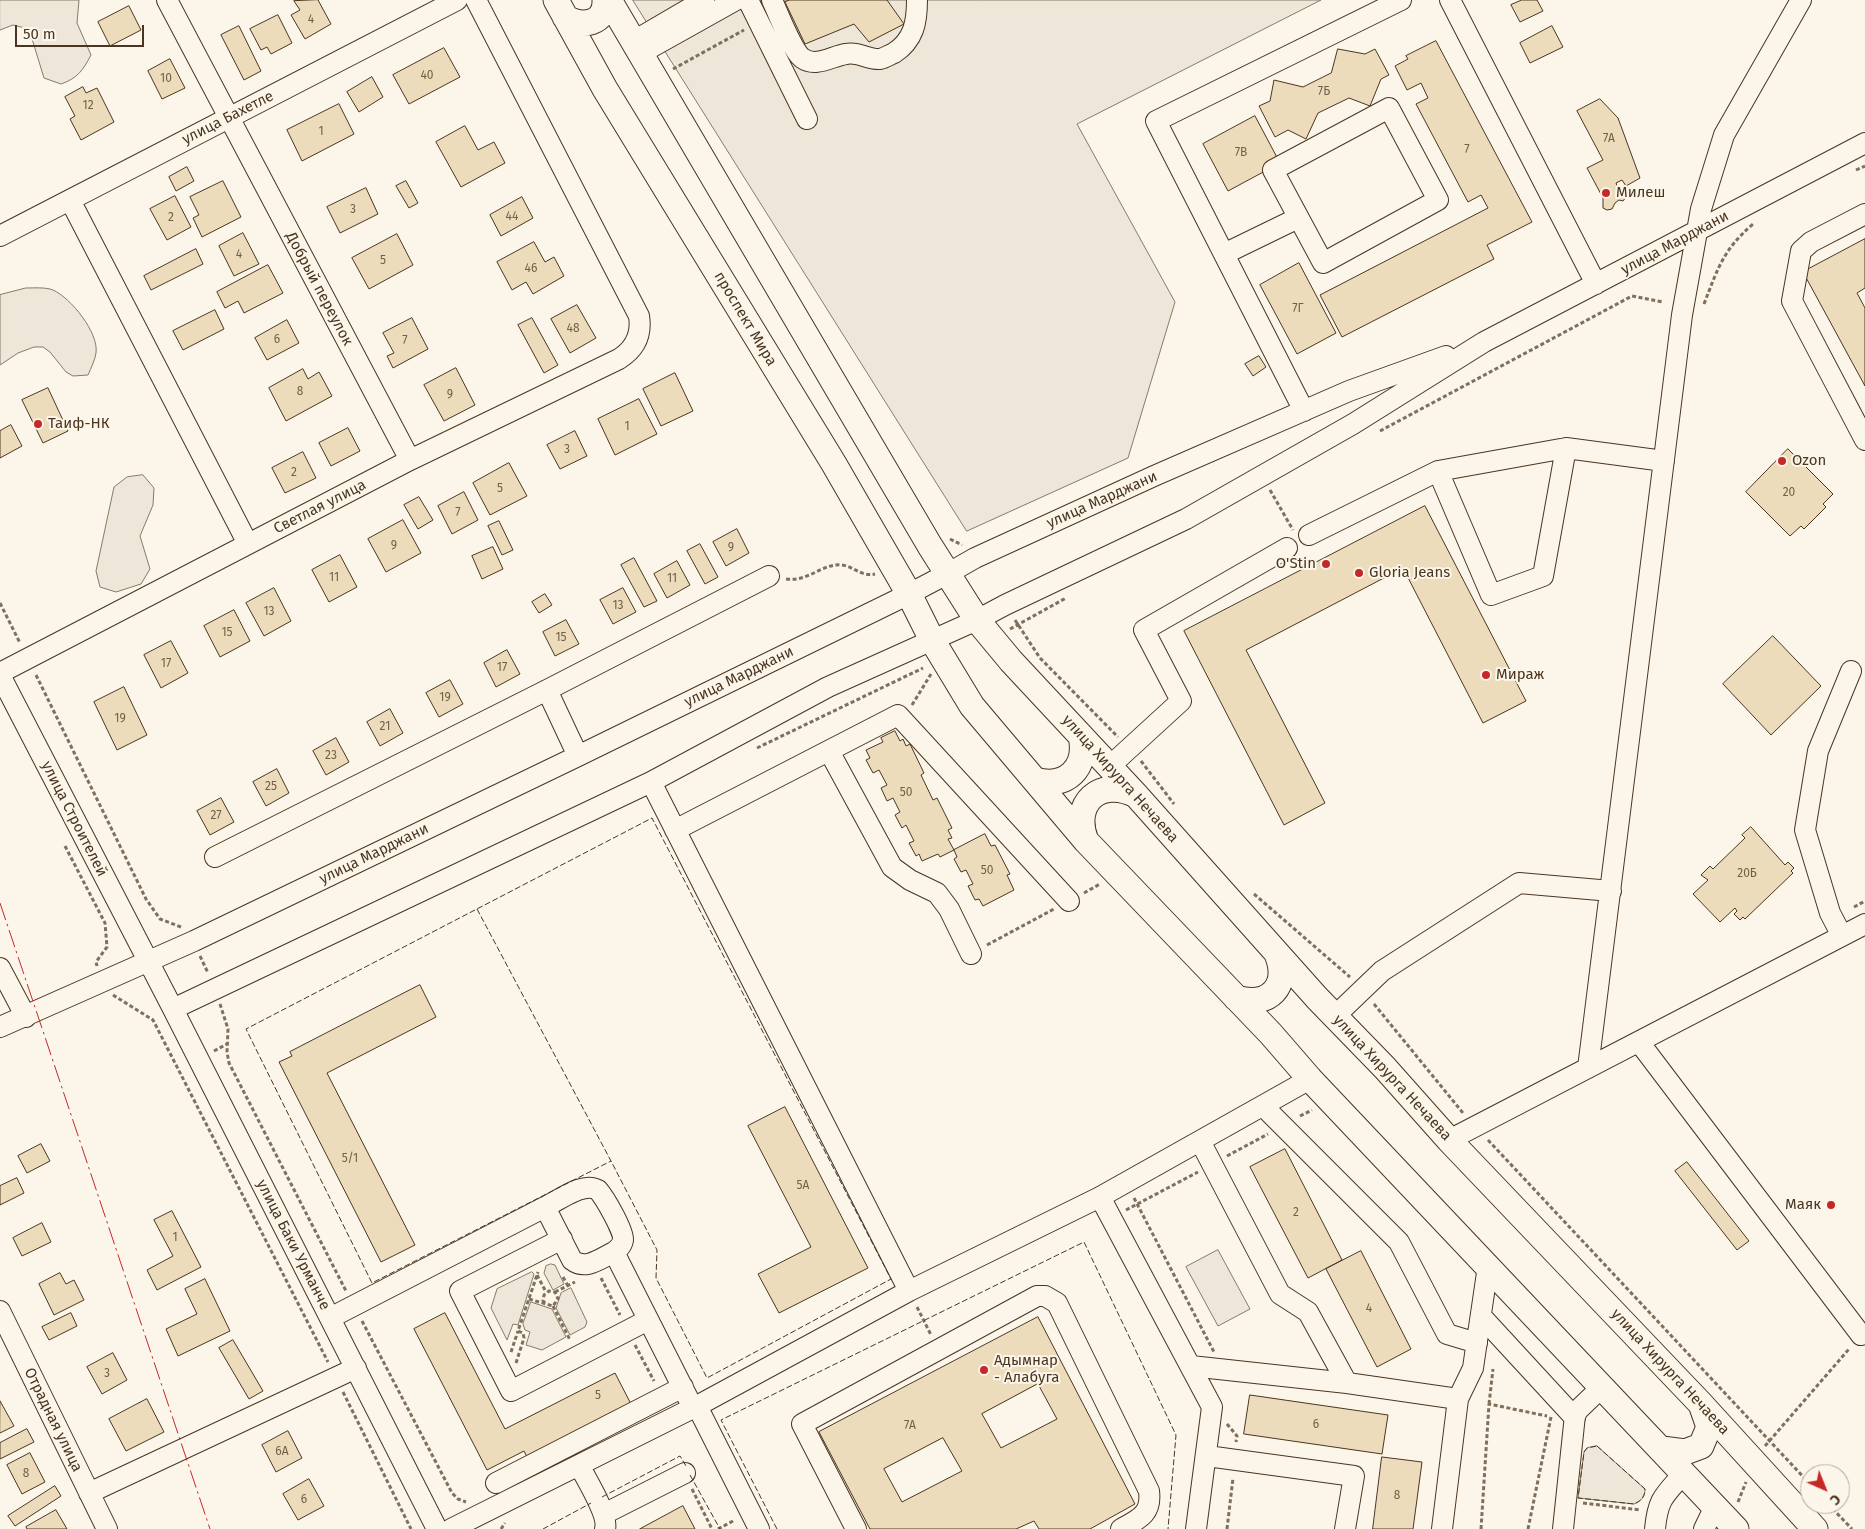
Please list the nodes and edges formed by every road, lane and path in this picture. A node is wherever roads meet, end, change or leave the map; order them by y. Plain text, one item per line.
1 (168, 0) edge
2 (457, 0) edge
3 (476, 0) edge
4 (607, 0) edge
5 (704, 0) edge
6 (736, 0) edge
7 (748, 0) edge
8 (772, 0) edge
9 (917, 0) edge
10 (1400, 0) edge
11 (1450, 0) edge
12 (1801, 0) edge
13 (560, 9) edge
14 (758, 22) junction
15 (638, 48) junction
16 (667, 72) dead end
17 (228, 118) junction
18 (807, 119) dead end
19 (1865, 143) edge
20 (1865, 166) edge
21 (1848, 174) dead end
22 (70, 200) junction
23 (1865, 214) edge
24 (1298, 218) junction
25 (1756, 221) dead end
26 (1697, 232) junction
27 (0, 236) edge
28 (1224, 254) junction
29 (1712, 282) dead end
30 (1596, 284) junction
31 (1484, 342) junction
32 (1304, 411) junction
33 (1865, 440) edge
34 (871, 446) junction
35 (1566, 448) junction
36 (410, 460) junction
37 (1664, 461) junction
38 (834, 464) junction
39 (1438, 471) junction
40 (1270, 489) dead end
41 (1296, 538) junction
42 (248, 544) junction
43 (874, 574) dead end
44 (947, 574) junction
45 (769, 576) joint
46 (909, 594) junction
47 (0, 603) edge
48 (1012, 615) dead end
49 (977, 620) junction
50 (932, 640) junction
51 (27, 658) junction
52 (935, 671) dead end
53 (1851, 671) dead end
54 (0, 674) edge
55 (547, 690) junction
56 (902, 721) junction
57 (1081, 736) junction
58 (1129, 748) junction
59 (829, 751) junction
60 (578, 756) junction
61 (1110, 766) junction
62 (1035, 780) junction
63 (651, 782) junction
64 (1136, 795) junction
65 (1179, 810) dead end
66 (676, 830) junction
67 (62, 838) dead end
68 (1086, 841) junction
69 (215, 857) dead end
70 (1101, 883) dead end
71 (1249, 889) dead end
72 (1610, 891) junction
73 (1069, 901) junction
74 (1865, 924) edge
75 (1842, 936) junction
76 (194, 941) junction
77 (971, 954) joint
78 (1277, 954) junction
79 (148, 962) junction
80 (0, 968) edge
81 (104, 982) junction
82 (215, 989) junction
83 (1362, 990) junction
84 (1236, 998) junction
85 (173, 1009) junction
86 (1335, 1016) junction
87 (26, 1017) junction
88 (0, 1027) edge
89 (1639, 1042) junction
90 (1588, 1068) junction
91 (1310, 1080) junction
92 (1263, 1106) junction
93 (1317, 1107) dead end
94 (1282, 1126) junction
95 (1476, 1126) junction
96 (1449, 1140) junction
97 (1200, 1141) junction
98 (1213, 1165) junction
99 (1126, 1182) junction
100 (1100, 1197) junction
101 (1137, 1204) junction
102 (546, 1207) junction
103 (1111, 1218) junction
104 (562, 1239) junction
105 (614, 1252) junction
106 (1488, 1266) junction
107 (533, 1270) dead end
108 (561, 1272) dead end
109 (537, 1274) junction
110 (568, 1286) dead end
111 (546, 1292) junction
112 (529, 1299) junction
113 (913, 1300) junction
114 (926, 1303) dead end
115 (546, 1304) junction
116 (354, 1306) junction
117 (553, 1306) junction
118 (0, 1311) edge
119 (909, 1312) dead end
120 (1481, 1316) junction
121 (330, 1318) junction
122 (648, 1320) junction
123 (518, 1331) junction
124 (1864, 1336) edge
125 (1477, 1343) junction
126 (507, 1345) dead end
127 (939, 1350) junction
128 (511, 1353) junction
129 (578, 1356) junction
130 (516, 1362) junction
131 (1190, 1366) junction
132 (356, 1368) junction
133 (1224, 1370) junction
134 (336, 1377) junction
135 (1347, 1383) junction
136 (1603, 1386) junction
137 (508, 1387) junction
138 (683, 1387) junction
139 (1458, 1399) junction
140 (1701, 1404) junction
141 (695, 1407) junction
142 (1551, 1416) junction
143 (1574, 1420) junction
144 (1770, 1441) junction
145 (1662, 1449) junction
146 (1207, 1456) junction
147 (1754, 1462) junction
148 (579, 1465) junction
149 (1684, 1473) junction
150 (1800, 1473) edge
151 (685, 1474) joint
152 (496, 1483) dead end
153 (89, 1493) junction
154 (1566, 1502) junction
155 (489, 1510) junction
156 (1838, 1514) edge
157 (513, 1518) dead end
158 (1727, 1519) edge
159 (1656, 1520) edge
160 (605, 1522) edge
161 (107, 1529) edge
162 (411, 1529) edge
163 (438, 1529) edge
164 (451, 1529) edge
165 (501, 1529) edge
166 (712, 1529) edge
167 (759, 1529) edge
168 (856, 1529) edge
169 (1121, 1529) edge
170 (1196, 1529) edge
171 (1344, 1529) edge
172 (1442, 1529) edge
173 (1481, 1529) edge
174 (1528, 1529) edge
175 (1563, 1529) edge
176 (1704, 1529) edge
177 (1815, 1529) edge
178 (1852, 1529) edge

1 - 17 street, Добрый переулок
2 - 17 street, улица Бахетле
3 - 36 street, Светлая улица
4 - 13 main road
4 - 15 main road
5 - 15 street
6 - 15 street
7 - 14 street
8 - 9 street
10 - 28 street
11 - 30 street
12 - 26 street
13 - 38 main road, проспект Мира
14 - 16 path
14 - 18 street
15 - 34 main road
17 - 22 street, улица Бахетле
17 - 36 street, Добрый переулок
19 - 26 street, улица Марджани
20 - 21 path
22 - 27 street, улица Бахетле
22 - 42 street
23 - 33 street
24 - 24 street
24 - 28 street
25 - 29 path
26 - 30 street, улица Марджани
26 - 37 street
28 - 32 street
30 - 31 street, улица Марджани
31 - 32 street, улица Марджани
31 - 49 street, улица Марджани
32 - 44 street, улица Марджани
34 - 38 main road
34 - 44 main road
35 - 37 street
35 - 39 street
35 - 39 street
36 - 42 street, Светлая улица
37 - 72 street
38 - 46 main road, проспект Мира
39 - 41 street
40 - 41 path
41 - 58 street
42 - 51 street, Светлая улица
43 - 45 path
44 - 46 street, улица Марджани
44 - 49 main road
45 - 55 street
46 - 50 main road, проспект Мира
46 - 60 street, улица Марджани
47 - 51 path
48 - 58 path
49 - 50 street, улица Марджани
49 - 57 main road, улица Хирурга Нечаева
50 - 62 main road
50 - 63 street, улица Марджани
51 - 54 street, Светлая улица
51 - 76 path
52 - 56 path
53 - 75 street
54 - 79 street, улица Строителей
55 - 60 street
55 - 69 street
56 - 59 street
56 - 73 street
57 - 61 main road, улица Хирурга Нечаева
57 - 62 main road
58 - 61 street
58 - 65 path
59 - 66 street
59 - 77 street
60 - 76 street, улица Марджани
61 - 64 main road, улица Хирурга Нечаева
62 - 68 main road
63 - 66 street
63 - 82 street, улица Марджани
64 - 68 main road
64 - 78 main road, улица Хирурга Нечаева
66 - 113 street
67 - 81 path
68 - 84 main road
70 - 73 path
71 - 83 path
72 - 83 street
72 - 90 street
73 - 77 path
74 - 75 street
75 - 89 street
76 - 79 street, улица Марджани
76 - 82 path
78 - 84 main road
78 - 86 main road, улица Хирурга Нечаева
79 - 81 street, улица Марджани
79 - 85 street, улица Баки Урманче
80 - 87 street
81 - 87 street, улица Марджани
81 - 134 path
82 - 85 street, улица Марджани
82 - 116 path
83 - 86 street
83 - 95 path
84 - 91 main road
85 - 121 street, улица Баки Урманче
86 - 96 main road, улица Хирурга Нечаева
87 - 88 street, улица Марджани
89 - 90 street
89 - 124 street
90 - 95 street
91 - 92 street
91 - 106 main road
92 - 94 street
92 - 97 street
93 - 94 path
94 - 98 path
94 - 125 street
95 - 96 street
95 - 144 path
96 - 140 main road, улица Хирурга Нечаева
97 - 98 street
97 - 99 street
98 - 101 path
98 - 135 street
99 - 100 street
99 - 101 path
100 - 103 street
100 - 113 street
101 - 103 path
101 - 133 path
102 - 104 street
102 - 105 street
102 - 116 street
103 - 131 street
104 - 105 street
104 - 137 street
105 - 122 street
106 - 120 street
106 - 136 main road
107 - 109 path
108 - 110 path
109 - 111 path
109 - 112 path
111 - 115 path
111 - 117 path
112 - 115 path
112 - 123 path
113 - 114 path
113 - 119 path
113 - 127 path
113 - 141 street
115 - 117 path
116 - 121 street
116 - 155 path
117 - 129 path
118 - 153 street, Отрадная улица
120 - 125 street
120 - 143 street
121 - 132 street, улица Баки Урманче
122 - 129 street
122 - 138 street
123 - 128 path
123 - 130 path
124 - 144 path
125 - 139 street
126 - 128 path
127 - 168 street
127 - 169 street
128 - 130 path
129 - 137 street
130 - 137 path
131 - 133 street
131 - 146 street
132 - 134 street
132 - 163 street, улица Баки Урманче
133 - 135 street
134 - 153 street
134 - 162 path
135 - 139 street
136 - 143 street
136 - 145 main road
138 - 141 street
138 - 152 street
139 - 172 street
140 - 145 main road
140 - 147 main road, улица Хирурга Нечаева
141 - 148 street
141 - 167 street
142 - 143 path
142 - 173 path
142 - 174 path
143 - 154 street
144 - 147 path
144 - 150 path
145 - 149 main road
146 - 170 street
146 - 171 street
147 - 158 path
147 - 177 main road, улица Хирурга Нечаева
148 - 155 street
148 - 160 street
149 - 158 main road
149 - 159 street
151 - 160 street
151 - 166 path
153 - 161 street, Отрадная улица
154 - 159 path
154 - 175 street
155 - 164 street
156 - 178 path
157 - 165 path
158 - 176 street

